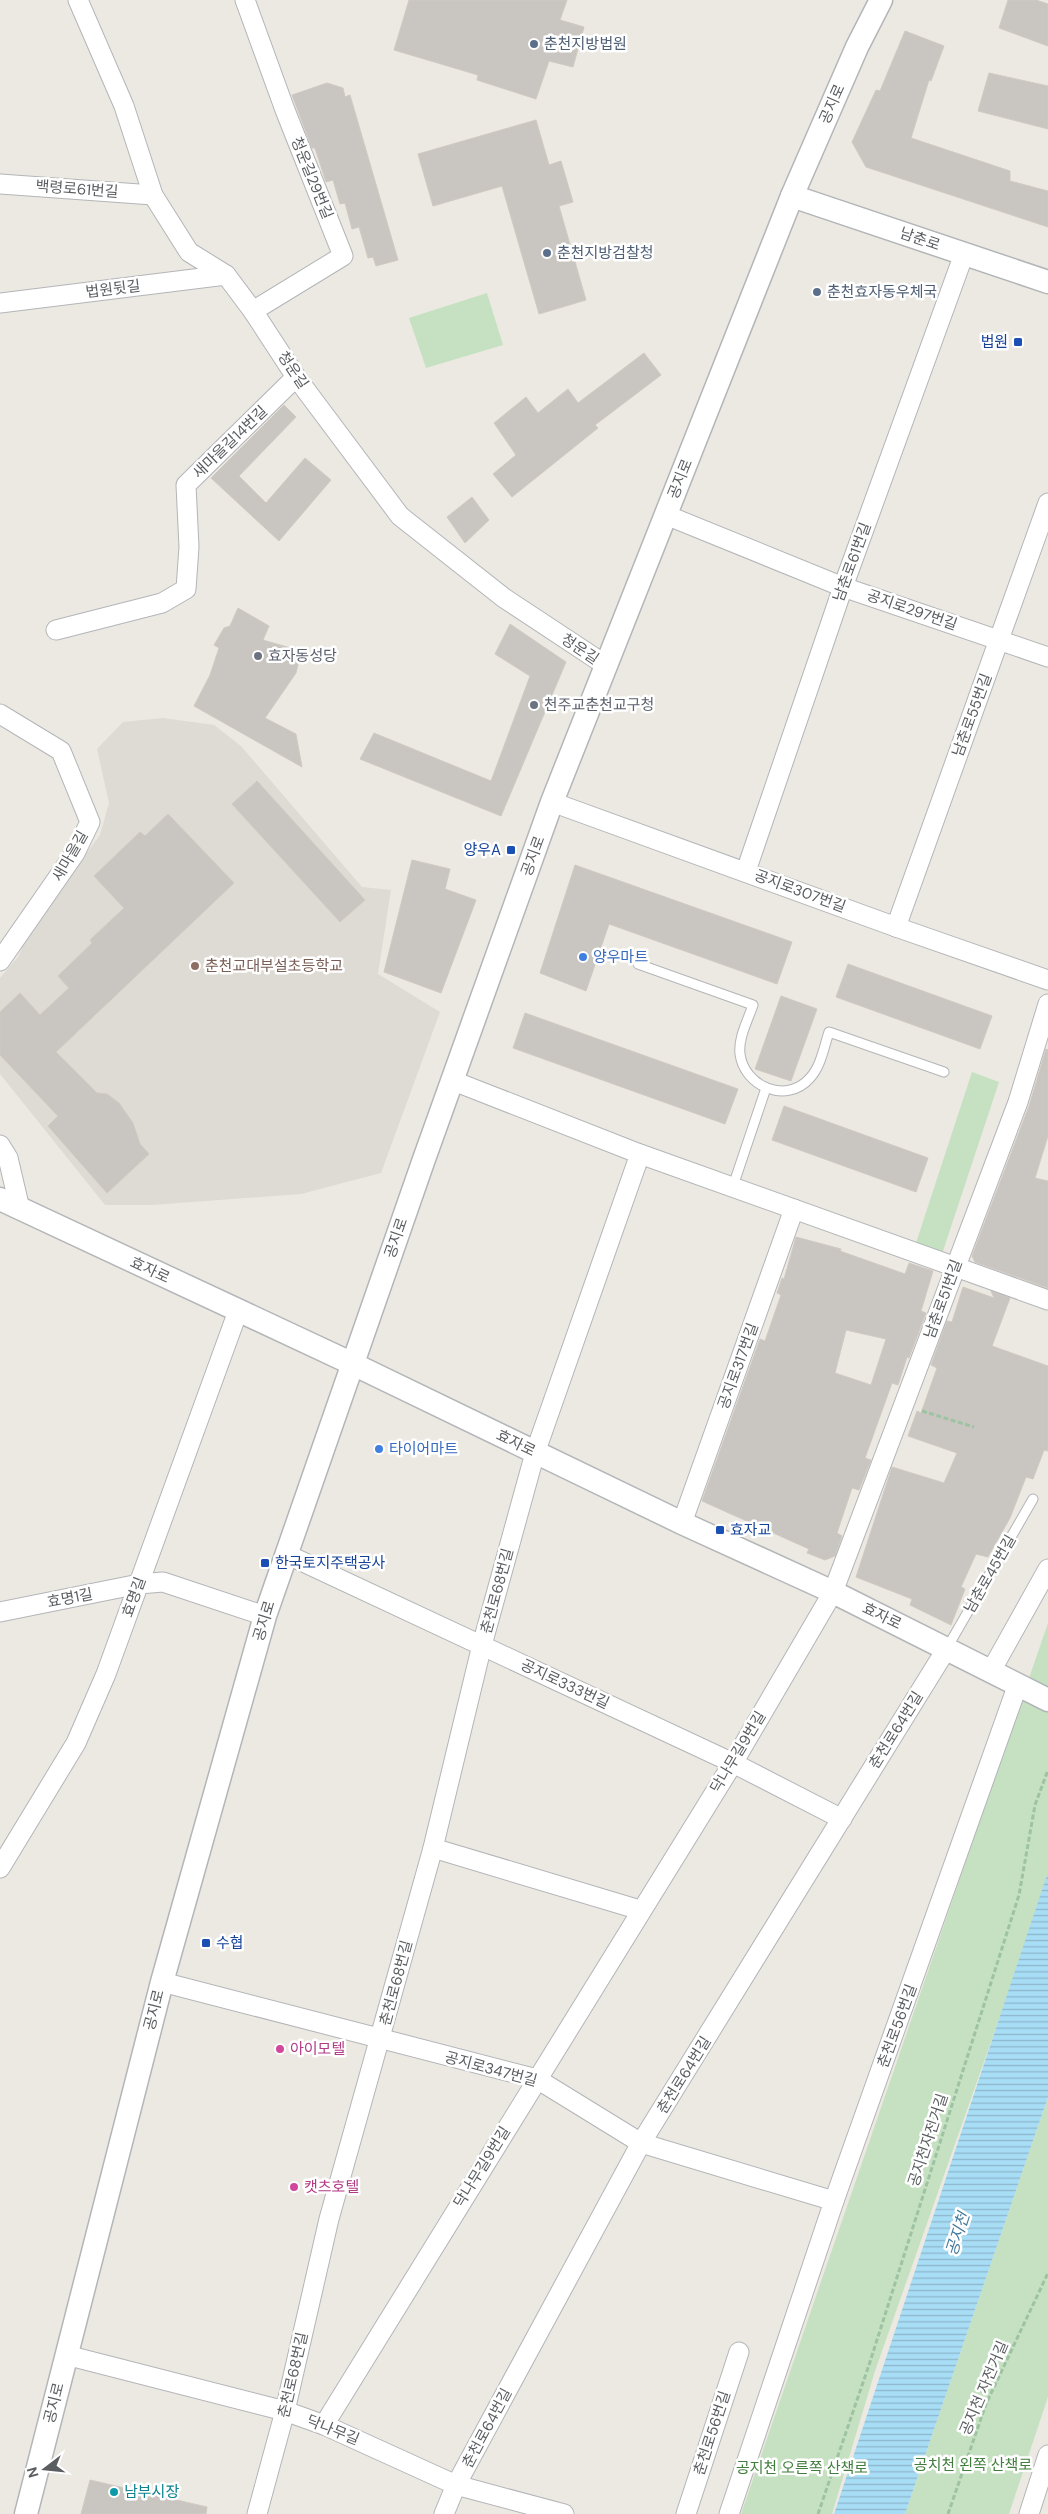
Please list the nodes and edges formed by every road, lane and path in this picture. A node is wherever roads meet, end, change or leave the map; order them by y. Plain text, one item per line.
1 (78, 0) edge
2 (245, 0) edge
3 (881, 0) edge
4 (0, 184) edge
5 (153, 195) junction
6 (792, 196) junction
7 (964, 254) junction
8 (226, 275) junction
9 (1048, 282) edge
10 (0, 303) edge
11 (253, 311) junction
12 (296, 377) junction
13 (1048, 503) edge
14 (666, 515) junction
15 (843, 587) junction
16 (56, 630) dead end
17 (999, 640) junction
18 (1048, 657) edge
19 (607, 666) junction
20 (0, 714) edge
21 (552, 802) junction
22 (746, 871) junction
23 (896, 927) junction
24 (0, 961) edge
25 (638, 964) dead end
26 (1048, 980) edge
27 (1048, 1004) edge
28 (944, 1072) dead end
29 (451, 1080) junction
30 (766, 1088) junction
31 (0, 1145) edge
32 (640, 1154) junction
33 (733, 1186) junction
34 (0, 1199) edge
35 (20, 1208) junction
36 (794, 1209) junction
37 (955, 1266) junction
38 (1048, 1300) edge
39 (238, 1311) junction
40 (353, 1364) junction
41 (905, 1405) junction
42 (974, 1428) dead end
43 (535, 1453) junction
44 (1033, 1500) dead end
45 (682, 1523) junction
46 (286, 1554) junction
47 (1048, 1569) edge
48 (139, 1584) junction
49 (833, 1592) junction
50 (0, 1612) edge
51 (265, 1616) junction
52 (482, 1645) junction
53 (946, 1648) junction
54 (992, 1671) junction
55 (1032, 1692) edge
56 (733, 1763) junction
57 (1048, 1770) edge
58 (842, 1819) junction
59 (433, 1848) junction
60 (0, 1868) edge
61 (640, 1910) junction
62 (162, 1982) junction
63 (381, 2040) junction
64 (537, 2079) junction
65 (641, 2143) junction
66 (834, 2201) junction
67 (1048, 2274) edge
68 (739, 2352) dead end
69 (66, 2355) junction
70 (285, 2412) junction
71 (324, 2425) junction
72 (1048, 2455) edge
73 (456, 2484) junction
74 (26, 2514) edge
75 (257, 2514) edge
76 (444, 2514) edge
77 (564, 2514) edge
78 (686, 2514) edge
79 (729, 2514) edge
80 (818, 2514) edge
81 (948, 2514) edge
82 (1029, 2514) edge

1 - 5 street, 청운길
2 - 11 street, 청운길29번길
3 - 6 street, 공지로
4 - 5 street, 백령로61번길
5 - 8 street, 청운길
6 - 7 street, 남춘로
6 - 14 street, 공지로
7 - 9 street, 남춘로
7 - 15 street, 남춘로61번길
8 - 10 street, 법원뒷길
8 - 11 street, 청운길
11 - 12 street, 청운길
12 - 16 street, 새마을길14번길
12 - 19 street, 청운길
13 - 17 street, 남춘로55번길
14 - 15 street, 공지로297번길
14 - 19 street, 공지로
15 - 17 street, 공지로297번길
15 - 22 street, 남춘로61번길
17 - 18 street, 공지로297번길
17 - 23 street, 남춘로55번길
19 - 21 street, 공지로
20 - 24 street, 새마을길
21 - 22 street, 공지로307번길
21 - 29 street, 공지로
22 - 23 street, 공지로307번길
23 - 26 street, 공지로307번길
25 - 30 lane
27 - 37 street, 남춘로51번길
28 - 30 lane
29 - 32 street
29 - 40 street, 공지로
30 - 33 lane
31 - 35 street
32 - 33 street
32 - 43 street
33 - 36 street
34 - 35 street, 효자로
35 - 39 street, 효자로
36 - 37 street
36 - 45 street, 공지로317번길
37 - 38 street
37 - 41 street, 남춘로51번길
39 - 40 street, 효자로
39 - 48 street, 효명길
40 - 43 street, 효자로
40 - 46 street, 공지로
41 - 42 path
41 - 49 street, 남춘로51번길
43 - 45 street, 효자로
43 - 52 street, 춘천로68번길
44 - 53 lane, 남춘로45번길
45 - 49 street, 효자로
46 - 51 street, 공지로
46 - 52 street, 공지로333번길
47 - 54 street
48 - 50 street, 효명1길
48 - 51 street, 효명1길
48 - 60 street, 효명길
49 - 53 street, 효자로
49 - 56 street, 닥나무길9번길
51 - 62 street, 공지로
52 - 56 street, 공지로333번길
52 - 59 street, 춘천로68번길
53 - 54 street, 효자로
53 - 58 street, 춘천로64번길
54 - 55 street, 효자로
55 - 66 street, 춘천로56번길
56 - 58 street, 공지로333번길
56 - 61 street, 닥나무길9번길
57 - 80 path, 공지천자전거길
58 - 65 street, 춘천로64번길
59 - 61 street
59 - 63 street, 춘천로68번길
61 - 64 street, 닥나무길9번길
62 - 63 street, 공지로347번길
62 - 69 street, 공지로
63 - 64 street, 공지로347번길
63 - 70 street, 춘천로68번길
64 - 65 street, 공지로347번길
64 - 71 street, 닥나무길9번길
65 - 66 street, 공지로347번길
65 - 73 street, 춘천로64번길
66 - 79 street, 춘천로56번길
67 - 81 path, 공지천 자전거길
68 - 78 street, 춘천로56번길
69 - 70 street, 닥나무길
69 - 74 street, 공지로
70 - 71 street, 닥나무길
70 - 75 street, 춘천로68번길
71 - 73 street, 닥나무길
72 - 82 street
73 - 76 street, 춘천로64번길
73 - 77 street, 닥나무길

